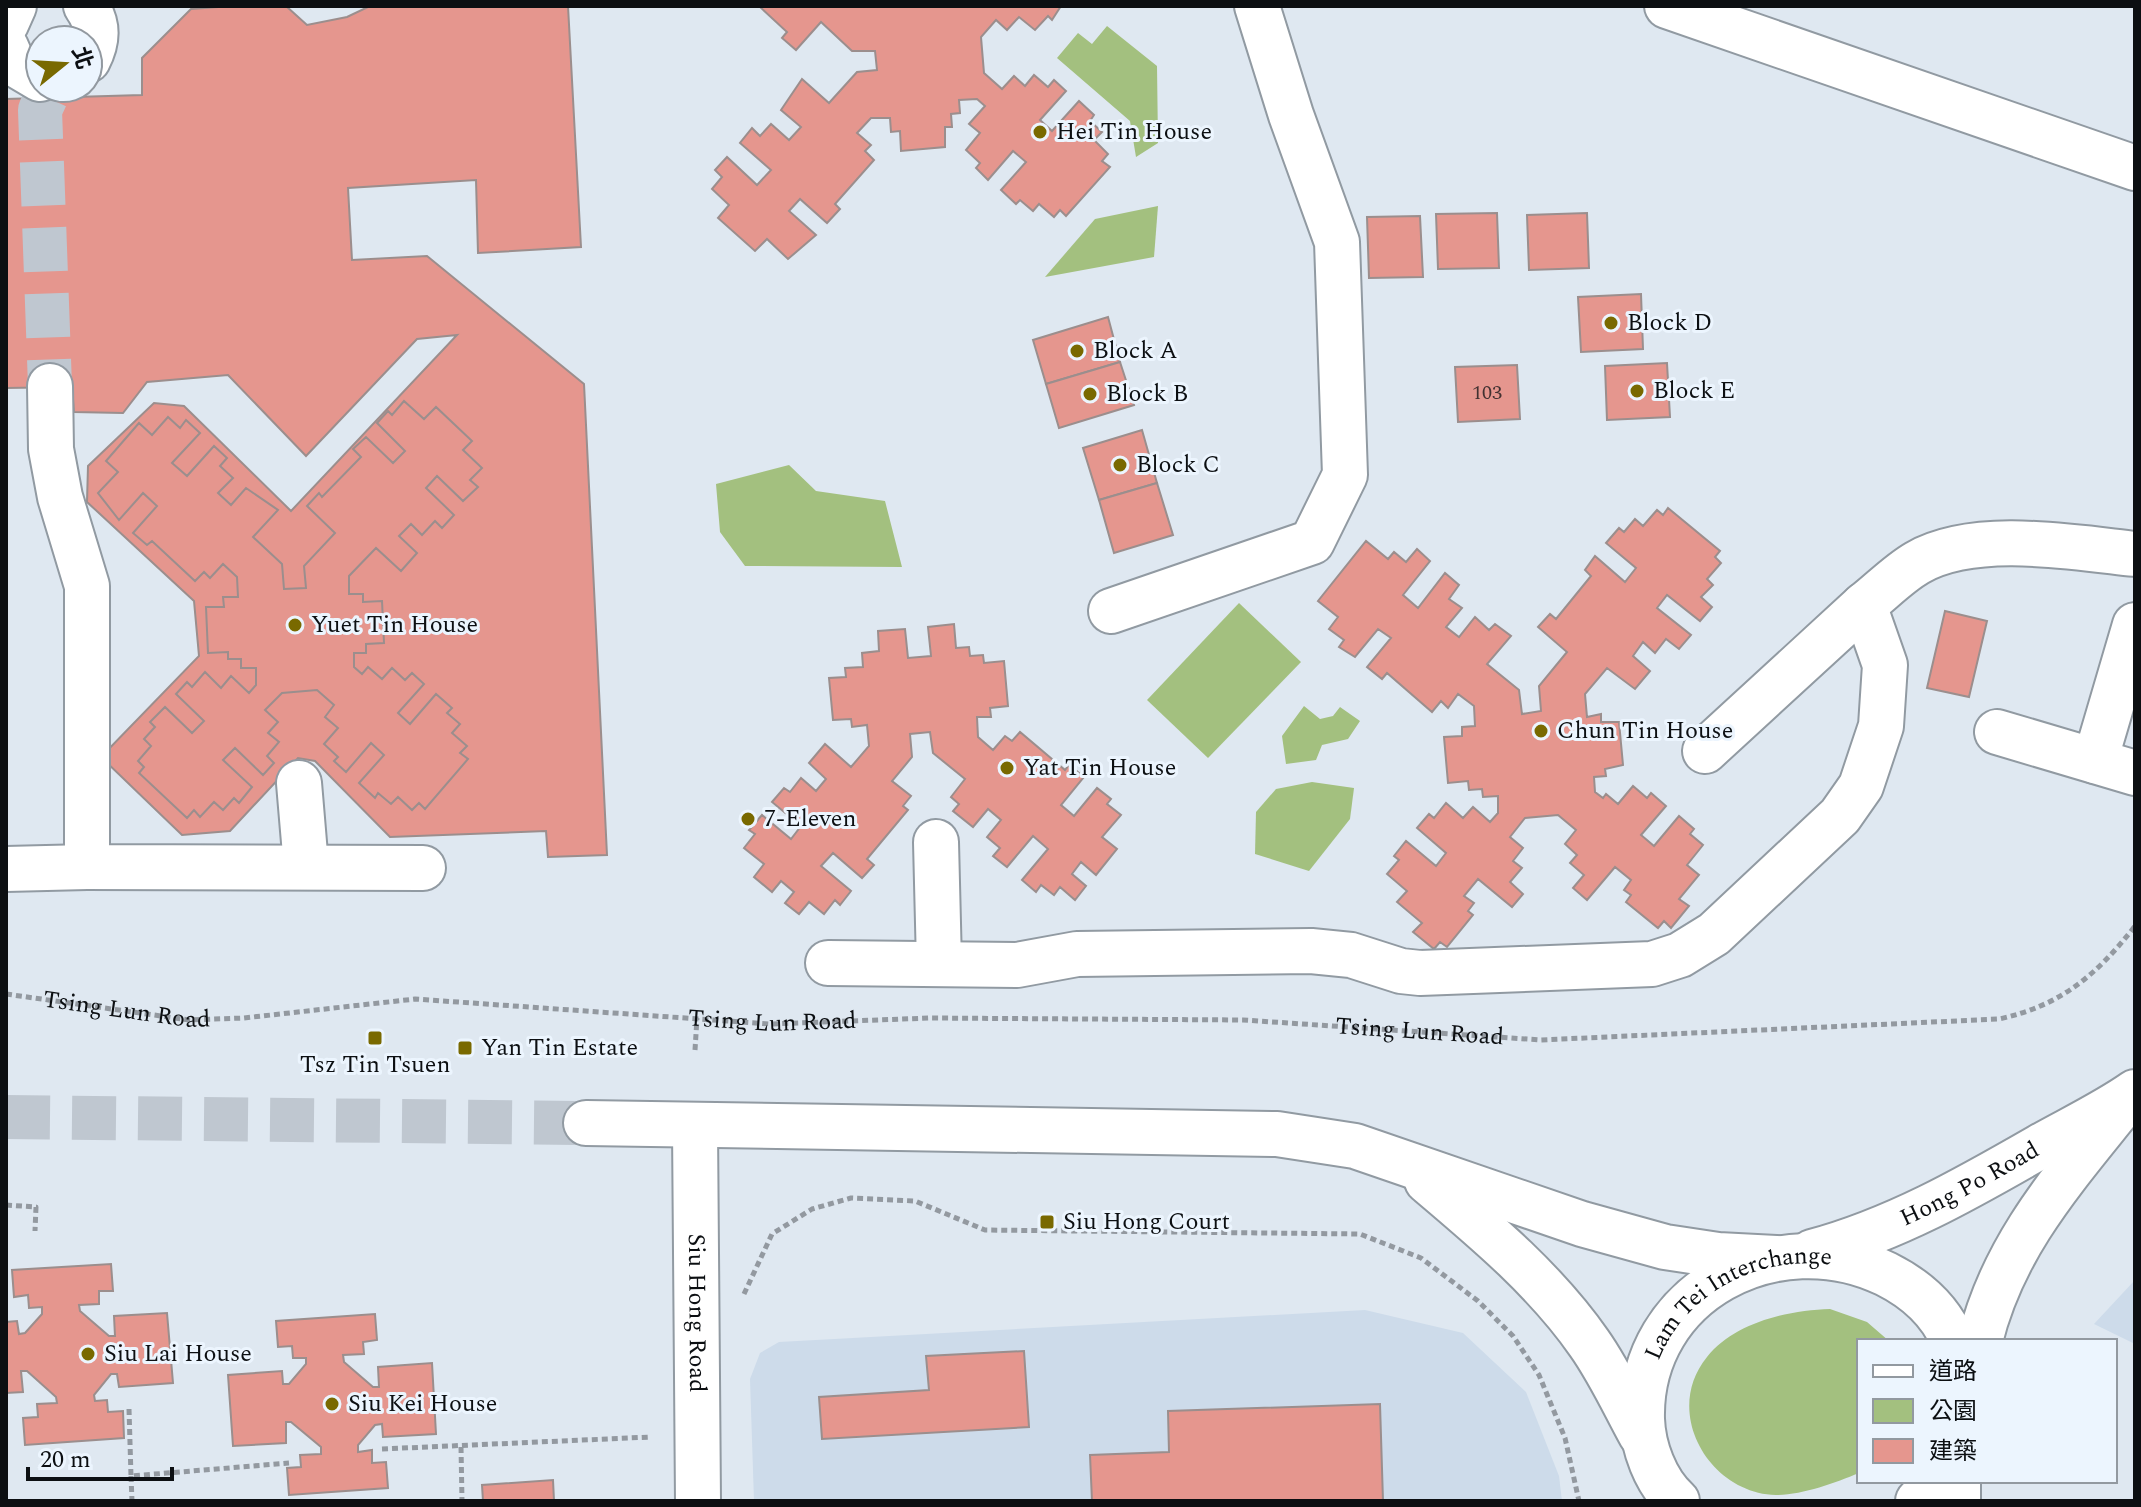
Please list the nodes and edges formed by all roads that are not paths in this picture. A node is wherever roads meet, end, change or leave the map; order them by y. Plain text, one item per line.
1 (14, 6) edge
2 (1257, 6) edge
3 (1667, 6) edge
4 (6, 24) edge
5 (6, 47) edge
6 (24, 72) tunnel mouth
7 (2135, 168) edge
8 (50, 386) tunnel mouth
9 (2135, 554) edge
10 (1864, 605) junction
11 (1111, 611) dead end
12 (2135, 625) edge
13 (1997, 732) dead end
14 (1705, 751) dead end
15 (2115, 767) edge
16 (299, 783) dead end
17 (936, 842) dead end
18 (306, 866) junction
19 (87, 867) junction
20 (423, 868) dead end
21 (6, 869) edge
22 (828, 963) dead end
23 (939, 964) junction
24 (2132, 1094) edge
25 (586, 1123) tunnel mouth
26 (695, 1127) junction
27 (1409, 1167) junction
28 (1788, 1256) junction
29 (1952, 1339) edge
30 (1980, 1339) edge
31 (1643, 1437) junction
32 (1937, 1483) edge
33 (1671, 1499) edge
34 (698, 1501) edge
35 (1918, 1501) edge

1 - 4 street
2 - 11 street
3 - 7 street
5 - 6 street
8 - 19 street
9 - 10 street
10 - 14 street
10 - 23 street
12 - 15 street
13 - 15 street
16 - 18 street
17 - 23 street
18 - 19 street
18 - 20 street
19 - 21 street
22 - 23 street
24 - 28 street, Hong Po Road
24 - 30 street, Hong Po Road
25 - 26 street
26 - 27 street
26 - 34 street, Siu Hong Road
27 - 28 street
27 - 31 street
28 - 29 street, Lam Tei Interchange
28 - 31 street, Lam Tei Interchange
31 - 33 street, Lam Tei Interchange
32 - 35 street

